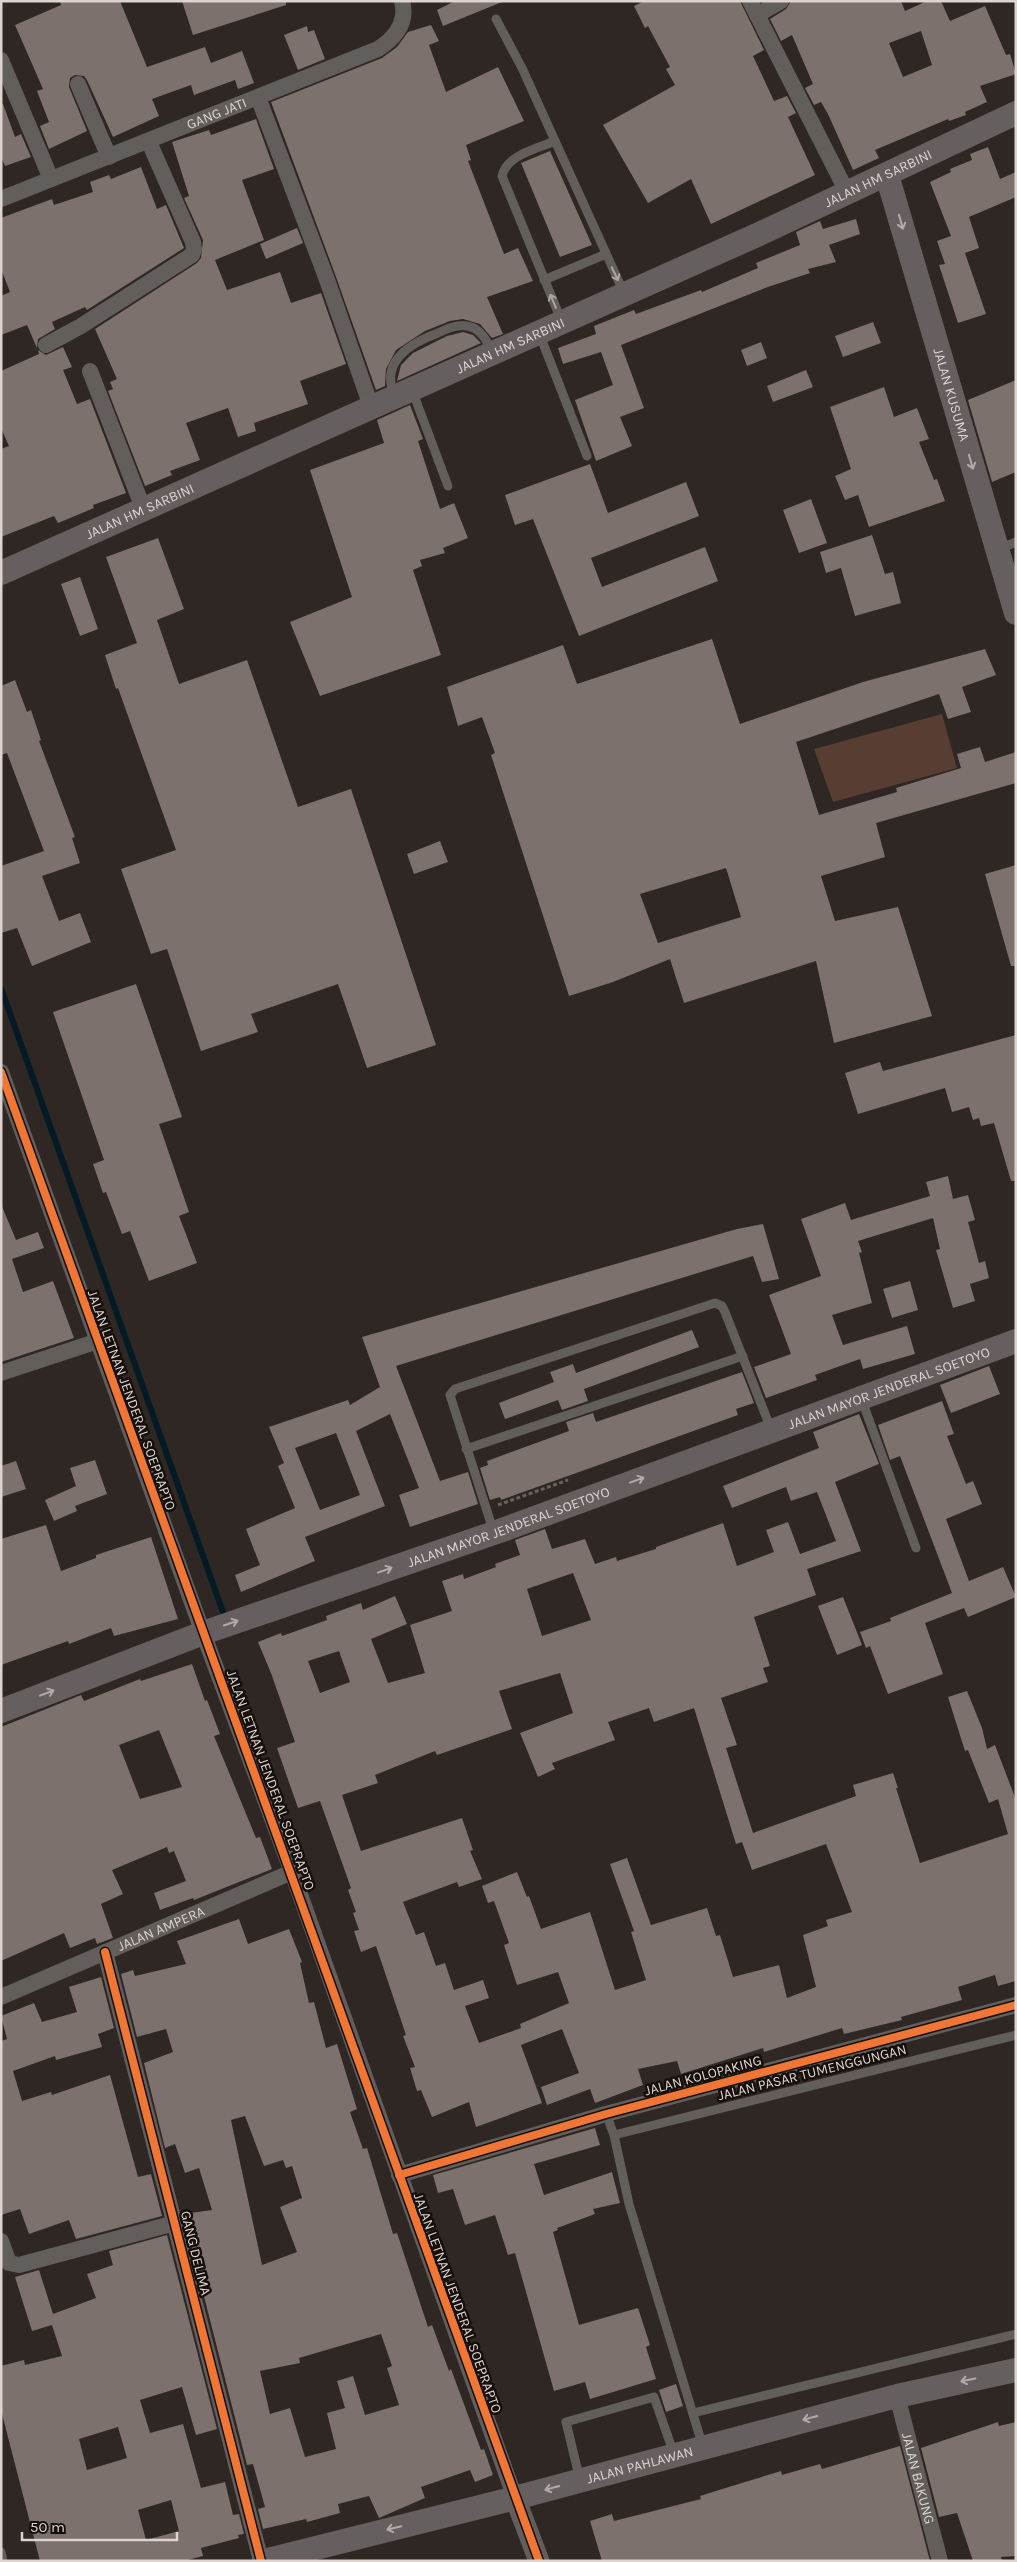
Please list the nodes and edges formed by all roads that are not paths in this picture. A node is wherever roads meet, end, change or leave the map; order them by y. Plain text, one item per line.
1 (402, 1) edge
2 (781, 1) edge
3 (754, 8) edge
4 (496, 20) dead end
5 (1, 60) edge
6 (78, 84) dead end
7 (258, 97) junction
8 (1016, 113) edge
9 (554, 141) junction
10 (149, 142) junction
11 (109, 157) junction
12 (888, 175) junction
13 (51, 179) junction
14 (847, 192) junction
15 (1, 199) edge
16 (606, 254) junction
17 (544, 280) junction
18 (625, 294) junction
19 (562, 322) junction
20 (539, 332) junction
21 (46, 345) dead end
22 (492, 352) junction
23 (90, 371) dead end
24 (402, 390) junction
25 (371, 406) junction
26 (587, 456) dead end
27 (448, 486) dead end
28 (143, 508) junction
29 (1006, 546) edge
30 (1, 573) edge
31 (1016, 613) edge
32 (1, 1072) edge
33 (1016, 1341) edge
34 (98, 1342) junction
35 (743, 1356) junction
36 (1, 1373) edge
37 (860, 1397) junction
38 (771, 1430) junction
39 (466, 1449) junction
40 (494, 1533) junction
41 (916, 1548) dead end
42 (203, 1633) junction
43 (1, 1711) edge
44 (292, 1872) junction
45 (105, 1952) junction
46 (1, 1997) edge
47 (1016, 2005) edge
48 (1016, 2035) edge
49 (606, 2114) junction
50 (614, 2135) junction
51 (399, 2175) junction
52 (176, 2224) junction
53 (1, 2241) edge
54 (1016, 2334) edge
55 (1016, 2370) edge
56 (897, 2396) junction
57 (693, 2413) junction
58 (703, 2447) junction
59 (674, 2454) junction
60 (580, 2480) junction
61 (516, 2498) junction
62 (1, 2552) edge
63 (2, 2561) edge
64 (262, 2561) edge
65 (539, 2561) edge
66 (940, 2561) edge

1 - 7 street, GANG JATI
2 - 3 street
3 - 14 street
4 - 9 lane
5 - 13 street
6 - 11 street
7 - 10 street, GANG JATI
7 - 25 street
8 - 12 main road, JALAN HM SARBINI
9 - 16 lane
9 - 17 lane
10 - 11 street, GANG JATI
10 - 21 street
11 - 13 street, GANG JATI
12 - 14 main road, JALAN HM SARBINI
12 -> 29 main road, JALAN KUSUMA
13 - 15 street, GANG JATI
14 - 18 main road, JALAN HM SARBINI
16 - 17 lane
16 -> 18 lane
19 -> 17 lane
18 - 19 main road, JALAN HM SARBINI
19 - 20 main road, JALAN HM SARBINI
20 - 22 main road, JALAN HM SARBINI
20 - 26 lane
22 - 24 main road, JALAN HM SARBINI
22 - 24 lane
23 - 28 street
24 - 25 main road, JALAN HM SARBINI
24 - 27 lane
25 - 28 main road, JALAN HM SARBINI
28 - 30 main road, JALAN HM SARBINI
29 - 31 main road, JALAN KUSUMA
32 - 34 street, JALAN LETNAN JENDERAL SOEPRAPTO
33 - 37 main road, JALAN MAYOR JENDERAL SOETOYO
34 - 36 street
34 - 42 street, JALAN LETNAN JENDERAL SOEPRAPTO
35 - 38 lane
35 - 39 lane
35 - 39 lane
37 - 38 main road, JALAN MAYOR JENDERAL SOETOYO
37 - 41 lane
40 -> 38 main road, JALAN MAYOR JENDERAL SOETOYO
39 - 40 lane
42 -> 40 main road, JALAN MAYOR JENDERAL SOETOYO
43 -> 42 main road, JALAN MAYOR JENDERAL SOETOYO
42 - 44 street, JALAN LETNAN JENDERAL SOEPRAPTO
44 - 45 street, JALAN AMPERA
44 - 51 street, JALAN LETNAN JENDERAL SOEPRAPTO
45 - 46 street, JALAN AMPERA
45 - 52 street, GANG DELIMA
47 - 49 street, JALAN KOLOPAKING
48 - 50 lane, JALAN PASAR TUMENGGUNGAN
49 - 50 lane
49 - 51 street, JALAN KOLOPAKING
50 - 57 lane
51 - 61 street, JALAN LETNAN JENDERAL SOEPRAPTO
52 - 53 street
52 - 64 street, GANG DELIMA
54 - 57 lane
55 -> 56 main road, JALAN PAHLAWAN
56 -> 58 main road, JALAN PAHLAWAN
56 - 66 street, JALAN BAKUNG
57 - 58 lane
58 - 59 main road, JALAN PAHLAWAN
59 - 60 main road, JALAN PAHLAWAN
59 - 60 lane
60 -> 61 main road, JALAN PAHLAWAN
61 -> 64 main road, JALAN PAHLAWAN
61 - 65 street
62 - 63 lane

